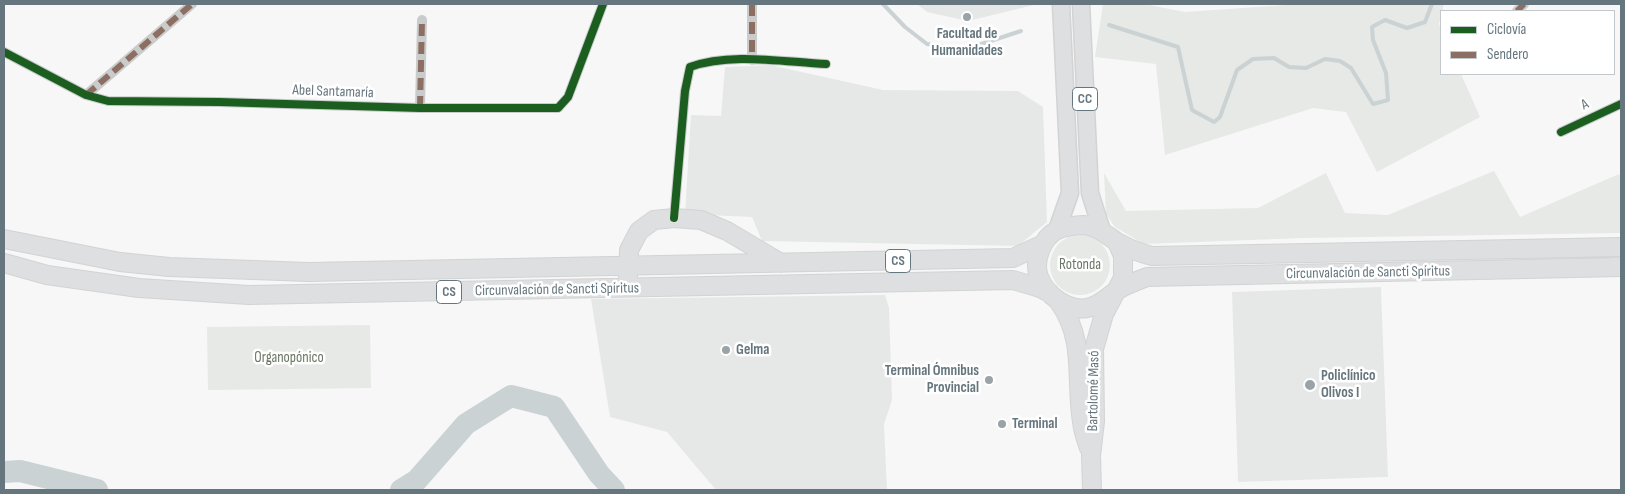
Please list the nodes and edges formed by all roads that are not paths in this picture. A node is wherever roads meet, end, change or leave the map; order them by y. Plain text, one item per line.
1 (192, 4) edge
2 (603, 4) edge
3 (752, 4) edge
4 (1061, 4) edge
5 (1083, 4) edge
6 (422, 20) dead end
7 (4, 52) edge
8 (752, 60) junction
9 (826, 64) dead end
10 (86, 95) junction
11 (1621, 104) edge
12 (420, 108) junction
13 (1561, 132) dead end
14 (674, 218) junction
15 (1057, 230) junction
16 (1102, 231) junction
17 (4, 239) edge
18 (1117, 242) junction
19 (1042, 245) junction
20 (1621, 246) edge
21 (887, 261) junction
22 (4, 263) edge
23 (782, 263) junction
24 (627, 266) junction
25 (1621, 267) edge
26 (897, 283) junction
27 (628, 289) junction
28 (1117, 290) junction
29 (1054, 297) junction
30 (1090, 456) junction
31 (1092, 490) edge

1 - 10 street
2 - 12 street, Abel Santamaría
3 - 8 street
4 - 15 main road, CC
5 - 16 main road, CC
6 - 12 street
7 - 10 street, Abel Santamaría
8 - 9 street
8 - 14 street
10 - 12 street, Abel Santamaría
11 - 13 street, A
14 - 23 highway
14 - 24 highway
15 - 16 highway
15 - 19 highway, CC
16 - 18 highway
17 - 24 highway, Circunvalación de Sancti Spíritus / CS
18 - 20 highway, Circunvalación de Sancti Spíritus
18 - 28 highway
19 - 21 highway, Circunvalación de Sancti Spíritus / CS
19 - 29 highway
21 - 23 highway, Circunvalación de Sancti Spíritus / CS
21 - 26 highway
22 - 27 highway, Circunvalación de Sancti Spíritus / CS
23 - 24 highway, Circunvalación de Sancti Spíritus / CS
24 - 27 highway
25 - 28 highway, Circunvalación de Sancti Spíritus
26 - 27 highway, Circunvalación de Sancti Spíritus / CS
26 - 29 highway, Circunvalación de Sancti Spíritus / CS
28 - 29 highway
28 - 30 highway, Bartolomé Masó
29 - 30 highway, Bartolomé Masó
30 - 31 highway

